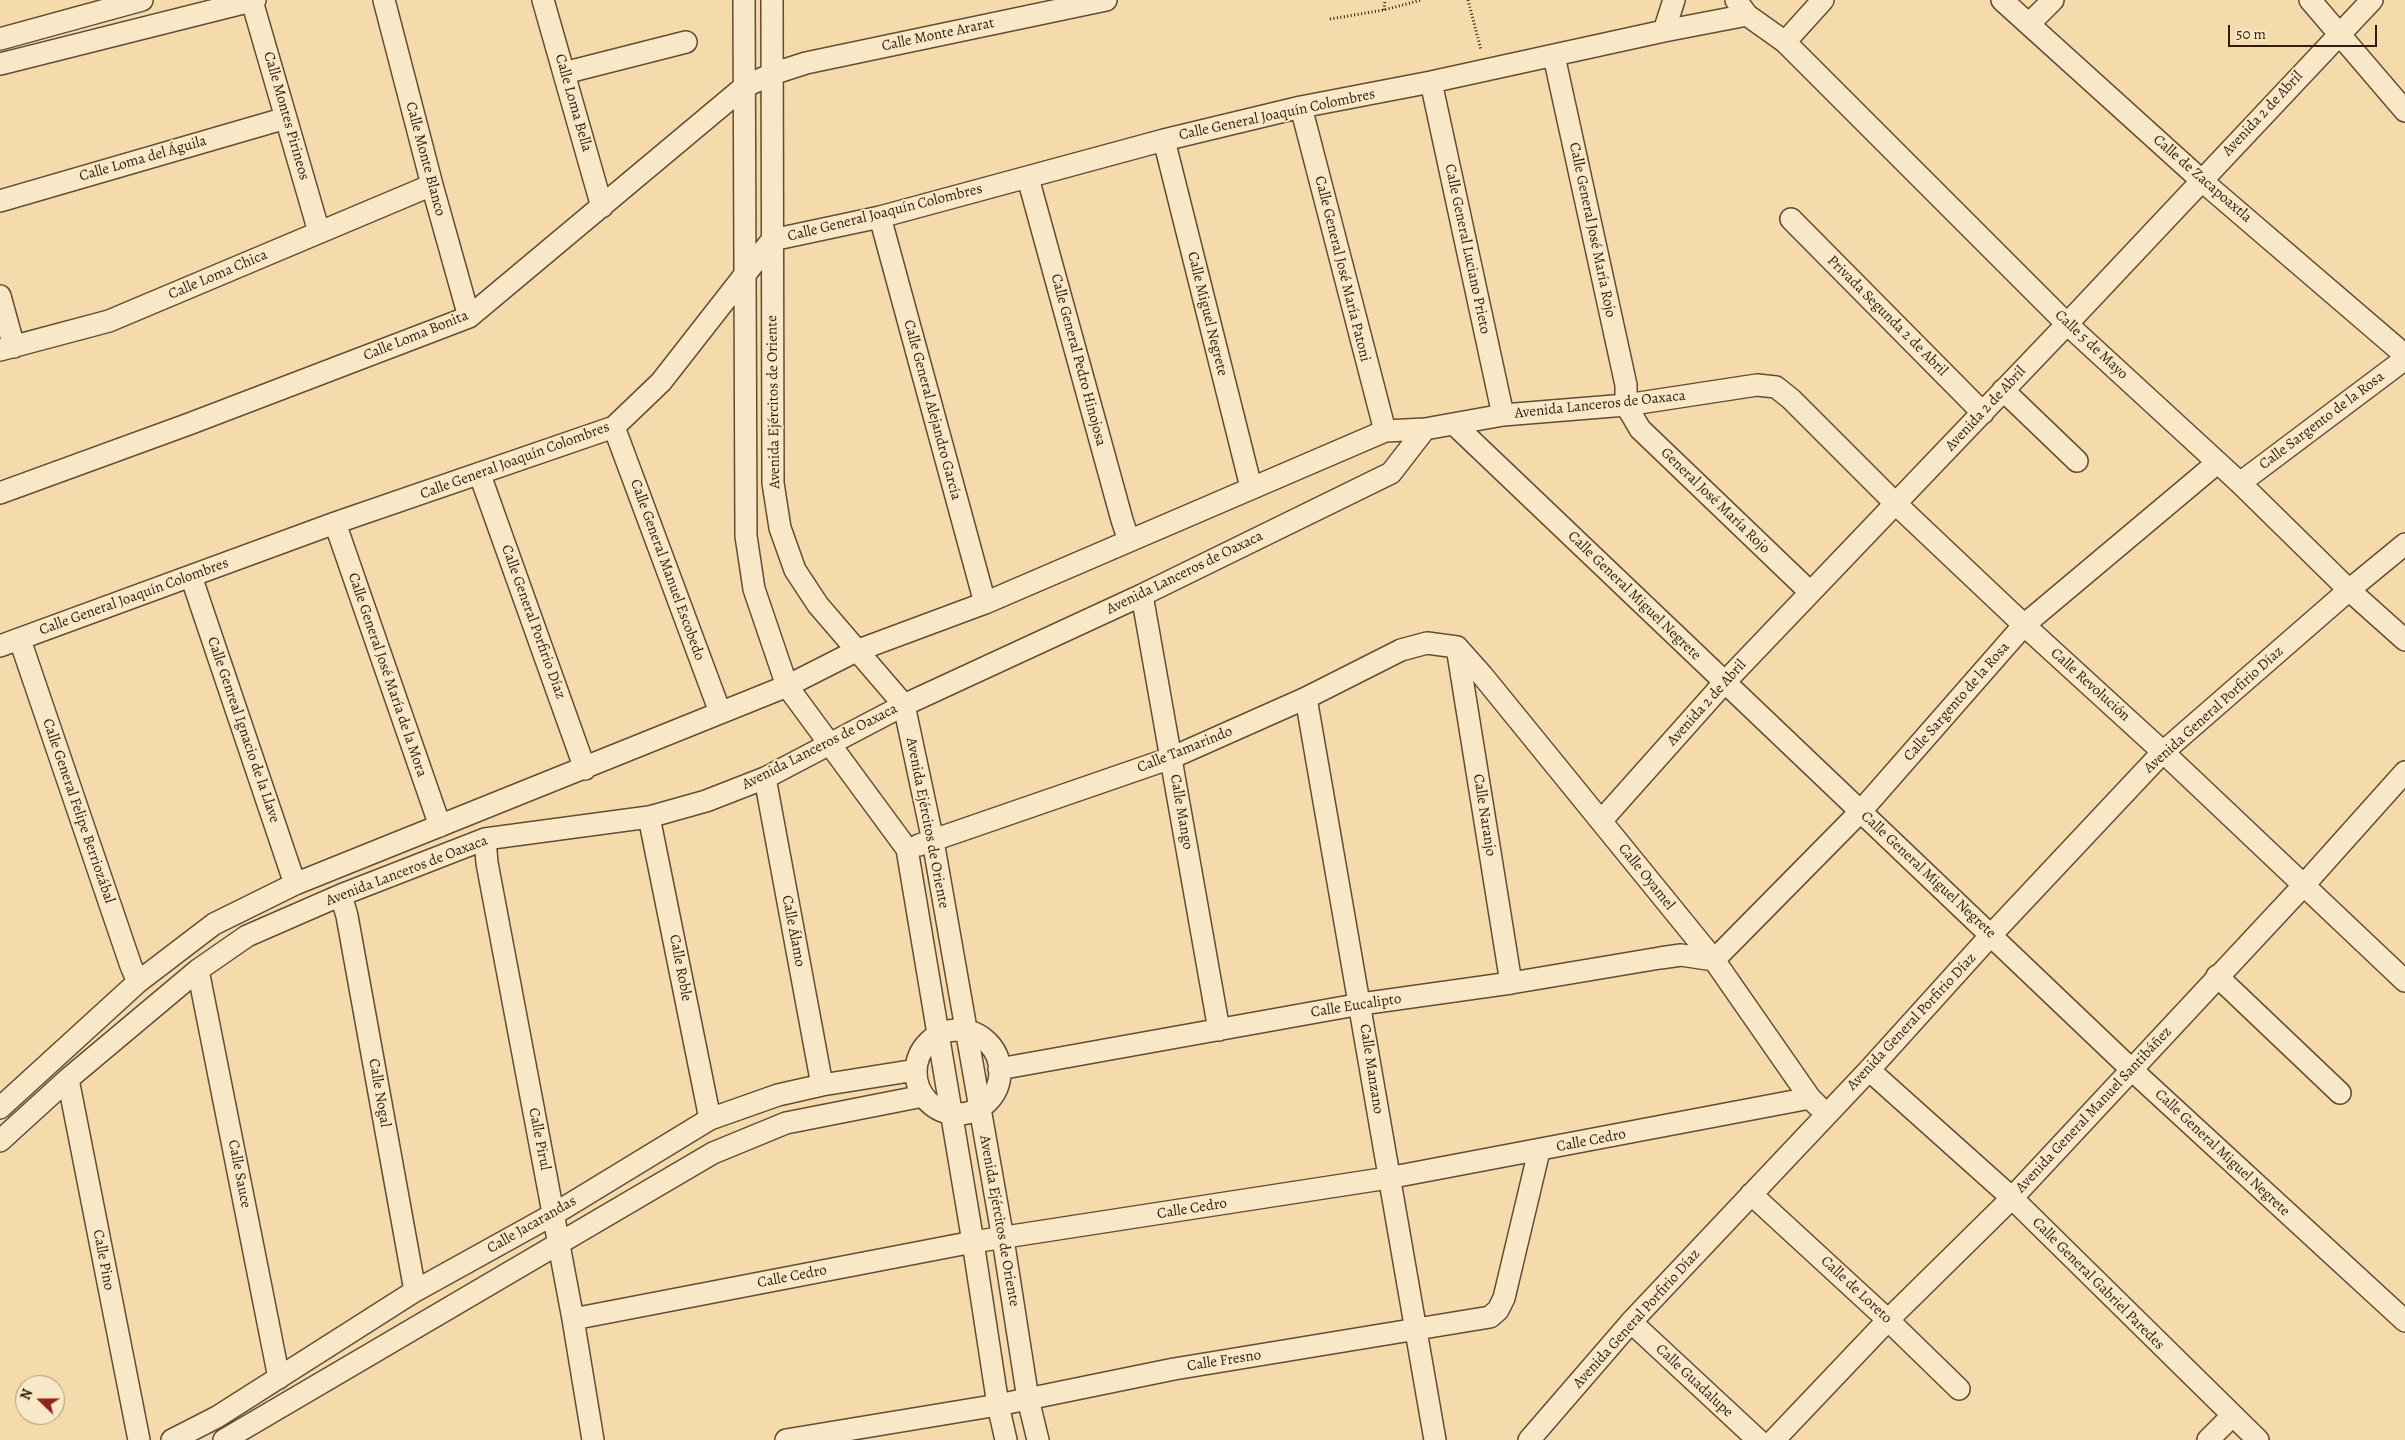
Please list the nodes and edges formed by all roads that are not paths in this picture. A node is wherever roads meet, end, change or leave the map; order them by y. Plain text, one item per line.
1 (142, 0) edge
2 (253, 0) edge
3 (384, 0) edge
4 (543, 0) edge
5 (744, 0) edge
6 (772, 0) edge
7 (1106, 0) edge
8 (1674, 0) edge
9 (1823, 0) edge
10 (2002, 0) edge
11 (2053, 0) edge
12 (2310, 0) edge
13 (2372, 0) edge
14 (1742, 7) edge
15 (2029, 24) junction
16 (1664, 31) junction
17 (2339, 34) junction
18 (0, 39) edge
19 (686, 42) dead end
20 (1785, 42) junction
21 (1554, 56) junction
22 (0, 64) edge
23 (564, 73) junction
24 (772, 74) junction
25 (1431, 82) junction
26 (744, 87) junction
27 (1301, 107) junction
28 (2405, 111) edge
29 (286, 118) junction
30 (1164, 140) junction
31 (1028, 178) junction
32 (2201, 180) junction
33 (432, 186) junction
34 (0, 201) edge
35 (602, 207) junction
36 (880, 217) junction
37 (1792, 219) dead end
38 (319, 232) junction
39 (772, 240) junction
40 (744, 276) junction
41 (0, 296) edge
42 (469, 317) junction
43 (2067, 324) junction
44 (7, 349) edge
45 (2405, 355) edge
46 (2405, 359) edge
47 (1776, 387) joint
48 (2003, 390) junction
49 (1626, 405) junction
50 (1983, 412) junction
51 (1503, 416) junction
52 (1455, 425) junction
53 (614, 427) junction
54 (1425, 429) junction
55 (1385, 431) junction
56 (2077, 461) dead end
57 (2217, 463) junction
58 (480, 475) junction
59 (2240, 483) junction
60 (1251, 487) junction
61 (0, 493) edge
62 (1896, 504) junction
63 (335, 523) junction
64 (1129, 541) junction
65 (2405, 544) edge
66 (191, 576) junction
67 (2349, 590) junction
68 (1810, 592) junction
69 (1142, 595) junction
70 (985, 603) junction
71 (2024, 625) junction
72 (2405, 640) edge
73 (10, 643) edge
74 (1457, 647) junction
75 (856, 651) junction
76 (1724, 683) junction
77 (787, 686) junction
78 (1306, 698) junction
79 (904, 705) junction
80 (720, 712) junction
81 (831, 744) junction
82 (2163, 752) junction
83 (1171, 758) junction
84 (585, 769) junction
85 (2405, 772) edge
86 (765, 778) junction
87 (1861, 811) junction
88 (649, 817) junction
89 (1602, 821) junction
90 (440, 826) junction
91 (485, 839) junction
92 (933, 841) junction
93 (907, 849) junction
94 (296, 884) junction
95 (2303, 886) junction
96 (341, 895) junction
97 (1992, 934) junction
98 (1714, 960) junction
99 (198, 970) junction
100 (2217, 976) junction
101 (138, 982) junction
102 (2405, 982) edge
103 (1511, 983) junction
104 (1360, 1004) junction
105 (966, 1030) junction
106 (1219, 1030) junction
107 (937, 1035) junction
108 (1000, 1069) junction
109 (916, 1070) junction
110 (1869, 1070) junction
111 (2132, 1070) junction
112 (68, 1079) junction
113 (822, 1085) junction
114 (2340, 1093) dead end
115 (778, 1095) junction
116 (923, 1096) junction
117 (1810, 1098) junction
118 (0, 1108) edge
119 (980, 1108) junction
120 (950, 1113) junction
121 (1826, 1114) junction
122 (710, 1119) junction
123 (786, 1123) junction
124 (0, 1141) edge
125 (1539, 1151) junction
126 (1388, 1178) junction
127 (1751, 1194) junction
128 (2012, 1198) junction
129 (554, 1214) junction
130 (1004, 1239) junction
131 (974, 1242) junction
132 (559, 1245) junction
133 (415, 1291) junction
134 (573, 1319) junction
135 (1888, 1320) junction
136 (2405, 1320) edge
137 (1630, 1322) junction
138 (1415, 1330) junction
139 (346, 1336) junction
140 (357, 1362) junction
141 (279, 1378) junction
142 (1959, 1389) dead end
143 (1028, 1398) junction
144 (998, 1405) junction
145 (2232, 1416) junction
146 (217, 1417) junction
147 (139, 1440) edge
148 (172, 1440) edge
149 (224, 1440) edge
150 (593, 1440) edge
151 (786, 1440) edge
152 (1006, 1440) edge
153 (1038, 1440) edge
154 (1435, 1440) edge
155 (1529, 1440) edge
156 (1758, 1440) edge
157 (1774, 1440) edge
158 (2208, 1440) edge
159 (2258, 1440) edge

1 - 18 street
2 - 22 street
2 - 29 street, Calle Montes Pirineos
3 - 33 street, Calle Monte Blanco
4 - 23 street, Calle Loma Bella
5 - 26 street, Avenida Ejércitos de Oriente
6 - 24 street, Avenida Ejércitos de Oriente
7 - 24 street, Calle Monte Ararat
8 - 16 street
9 - 20 street
10 - 15 street, Calle de Zacapoaxtla
11 - 15 street
12 - 17 street
13 - 17 street, Avenida 2 de Abril
14 - 16 street
14 - 20 street, Calle 5 de Mayo
15 - 32 street, Calle de Zacapoaxtla
16 - 21 street, Calle General Joaquín Colombres
17 - 28 street
17 - 32 street, Avenida 2 de Abril
19 - 23 street
20 - 43 street, Calle 5 de Mayo
21 - 25 street, Calle General Joaquín Colombres
21 - 49 street, Calle General José María Rojo
23 - 35 street, Calle Loma Bella
24 - 26 street, Calle Loma Bonita
24 - 39 street, Avenida Ejércitos de Oriente
25 - 27 street, Calle General Joaquín Colombres
25 - 51 street, Calle General Luciano Prieto
26 - 35 street, Calle Loma Bonita
26 - 40 street, Avenida Ejércitos de Oriente
27 - 30 street, Calle General Joaquín Colombres
27 - 55 street, Calle General José María Patoni
29 - 34 street, Calle Loma del Águila
29 - 38 street, Calle Montes Pirineos
30 - 31 street, Calle General Joaquín Colombres
30 - 60 street, Calle Miguel Negrete
31 - 36 street, Calle General Joaquín Colombres
31 - 64 street, Calle General Pedro Hinojosa
32 - 43 street, Avenida 2 de Abril
32 - 45 street, Calle de Zacapoaxtla
33 - 38 street, Calle Loma Chica
33 - 42 street, Calle Monte Blanco
35 - 42 street, Calle Loma Bonita
36 - 39 street, Calle General Joaquín Colombres
36 - 70 street, Calle General Alejandro García
37 - 50 street, Privada Segunda 2 de Abril
38 - 44 street, Calle Loma Chica
39 - 40 street, Calle General Joaquín Colombres
39 - 75 street, Avenida Ejércitos de Oriente
40 - 53 street, Calle General Joaquín Colombres
40 - 77 street, Avenida Ejércitos de Oriente
41 - 44 street
42 - 61 street, Calle Loma Bonita
43 - 48 street, Avenida 2 de Abril
43 - 57 street, Calle 5 de Mayo
46 - 59 street, Calle Sargento de la Rosa
47 - 49 street, Avenida Lanceros de Oaxaca
47 - 62 street, Calle Revolución
48 - 50 street, Avenida 2 de Abril
48 - 56 street
49 - 51 street, Avenida Lanceros de Oaxaca
49 - 68 street, General José María Rojo
50 - 62 street, Avenida 2 de Abril
51 - 52 street, Avenida Lanceros de Oaxaca
52 - 54 street, Avenida Lanceros de Oaxaca
52 - 76 street, Calle General Miguel Negrete
53 - 58 street, Calle General Joaquín Colombres
53 - 80 street, Calle General Manuel Escobedo
54 - 55 street, Avenida Lanceros de Oaxaca
54 - 69 street, Avenida Lanceros de Oaxaca
55 - 60 street, Avenida Lanceros de Oaxaca
57 - 59 street, Calle 5 de Mayo
57 - 71 street, Calle Sargento de la Rosa
58 - 63 street, Calle General Joaquín Colombres
58 - 84 street, Calle General Porfirio Díaz
59 - 67 street, Calle 5 de Mayo
60 - 64 street, Avenida Lanceros de Oaxaca
62 - 68 street, Avenida 2 de Abril
62 - 71 street, Calle Revolución
63 - 66 street, Calle General Joaquín Colombres
63 - 90 street, Calle General José María de la Mora
64 - 70 street, Avenida Lanceros de Oaxaca
65 - 67 street, Avenida General Porfirio Díaz
66 - 73 street, Calle General Joaquín Colombres
66 - 94 street, Calle Genreal Ignacio de la Llave
67 - 72 street, Calle 5 de Mayo
67 - 82 street, Avenida General Porfirio Díaz
68 - 76 street, Avenida 2 de Abril
69 - 79 street, Avenida Lanceros de Oaxaca
69 - 83 street, Calle Mango
70 - 75 street, Avenida Lanceros de Oaxaca
71 - 82 street, Calle Revolución
71 - 87 street, Calle Sargento de la Rosa
73 - 101 street, Calle General Felipe Berriozábal
74 - 78 street, Calle Tamarindo
74 - 89 street, Calle Oyamel
74 - 103 street, Calle Naranjo
75 - 77 street, Avenida Lanceros de Oaxaca
75 - 79 street, Avenida Ejércitos de Oriente
76 - 87 street, Calle General Miguel Negrete
76 - 89 street, Avenida 2 de Abril
77 - 80 street, Avenida Lanceros de Oaxaca
77 - 81 street, Avenida Ejércitos de Oriente
78 - 83 street, Calle Tamarindo
78 - 104 street, Calle Manzano
79 - 81 street, Avenida Lanceros de Oaxaca
79 - 92 street, Avenida Ejércitos de Oriente
80 - 84 street, Avenida Lanceros de Oaxaca
81 - 86 street, Avenida Lanceros de Oaxaca
81 - 93 street, Avenida Ejércitos de Oriente
82 - 95 street, Calle Revolución
82 - 97 street, Avenida General Porfirio Díaz
83 - 92 street, Calle Tamarindo
83 - 106 street, Calle Mango
84 - 90 street, Avenida Lanceros de Oaxaca
85 - 95 street, Avenida General Manuel Santibáñez
86 - 88 street, Avenida Lanceros de Oaxaca
86 - 113 street, Calle Álamo
87 - 97 street, Calle General Miguel Negrete
87 - 98 street, Calle Sargento de la Rosa
88 - 91 street, Avenida Lanceros de Oaxaca
88 - 122 street, Calle Roble
89 - 98 street, Calle Oyamel
90 - 94 street, Avenida Lanceros de Oaxaca
91 - 96 street, Avenida Lanceros de Oaxaca
91 - 129 street, Calle Pirul
92 - 93 street, Calle Tamarindo
92 - 105 street, Avenida Ejércitos de Oriente
93 - 107 street, Avenida Ejércitos de Oriente
94 - 101 street, Avenida Lanceros de Oaxaca
95 - 100 street, Avenida General Manuel Santibáñez
95 - 102 street, Calle Revolución
96 - 99 street, Avenida Lanceros de Oaxaca
96 - 133 street, Calle Nogal
97 - 110 street, Avenida General Porfirio Díaz
97 - 111 street, Calle General Miguel Negrete
98 - 103 street, Calle Eucalipto
98 - 117 street, Calle Oyamel
99 - 112 street, Avenida Lanceros de Oaxaca
99 - 141 street, Calle Sauce
100 - 111 street, Avenida General Manuel Santibáñez
100 - 114 street
101 - 118 street, Avenida Lanceros de Oaxaca
103 - 104 street, Calle Eucalipto
104 - 106 street, Calle Eucalipto
104 - 126 street, Calle Manzano
105 - 107 street
105 - 108 street
105 - 119 street, Avenida Ejércitos de Oriente
106 - 108 street, Calle Eucalipto
107 - 109 street
107 - 120 street, Avenida Ejércitos de Oriente
108 - 119 street
109 - 113 street, Calle Jacarandas
109 - 116 street
110 - 121 street, Avenida General Porfirio Díaz
110 - 128 street, Calle General Gabriel Paredes
111 - 128 street, Avenida General Manuel Santibáñez
111 - 136 street, Calle General Miguel Negrete
112 - 124 street, Avenida Lanceros de Oaxaca
112 - 147 street, Calle Pino
113 - 115 street, Calle Jacarandas
115 - 122 street, Calle Jacarandas
115 - 123 street
116 - 120 street
116 - 123 street, Calle Jacarandas
117 - 121 street, Calle Oyamel
117 - 125 street, Calle Cedro
119 - 120 street
119 - 130 street, Avenida Ejércitos de Oriente
120 - 131 street, Avenida Ejércitos de Oriente
121 - 127 street, Avenida General Porfirio Díaz
122 - 129 street, Calle Jacarandas
123 - 132 street, Calle Jacarandas
125 - 126 street, Calle Cedro
125 - 138 street, Calle Fresno
126 - 130 street, Calle Cedro
126 - 138 street, Calle Manzano
127 - 135 street, Calle de Loreto
127 - 137 street, Avenida General Porfirio Díaz
128 - 135 street, Avenida General Manuel Santibáñez
128 - 145 street, Calle General Gabriel Paredes
129 - 132 street, Calle Pirul
129 - 133 street, Calle Jacarandas
130 - 131 street, Calle Cedro
130 - 143 street, Avenida Ejércitos de Oriente
131 - 134 street, Calle Cedro
131 - 144 street, Avenida Ejércitos de Oriente
132 - 134 street, Calle Pirul
132 - 140 street, Calle Jacarandas
133 - 139 street, Calle Jacarandas
134 - 150 street, Calle Pirul
135 - 142 street, Calle de Loreto
135 - 157 street, Avenida General Manuel Santibáñez
137 - 155 street, Avenida General Porfirio Díaz
137 - 156 street, Calle Guadalupe
138 - 143 street, Calle Fresno
138 - 154 street, Calle Manzano
139 - 140 street
139 - 141 street, Calle Jacarandas
140 - 149 street, Calle Jacarandas
141 - 146 street, Calle Jacarandas
143 - 144 street, Calle Fresno
143 - 153 street, Avenida Ejércitos de Oriente
144 - 151 street, Calle Fresno
144 - 152 street, Avenida Ejércitos de Oriente
145 - 158 street
145 - 159 street, Calle General Gabriel Paredes
146 - 148 street, Calle Jacarandas
146 - 149 street

